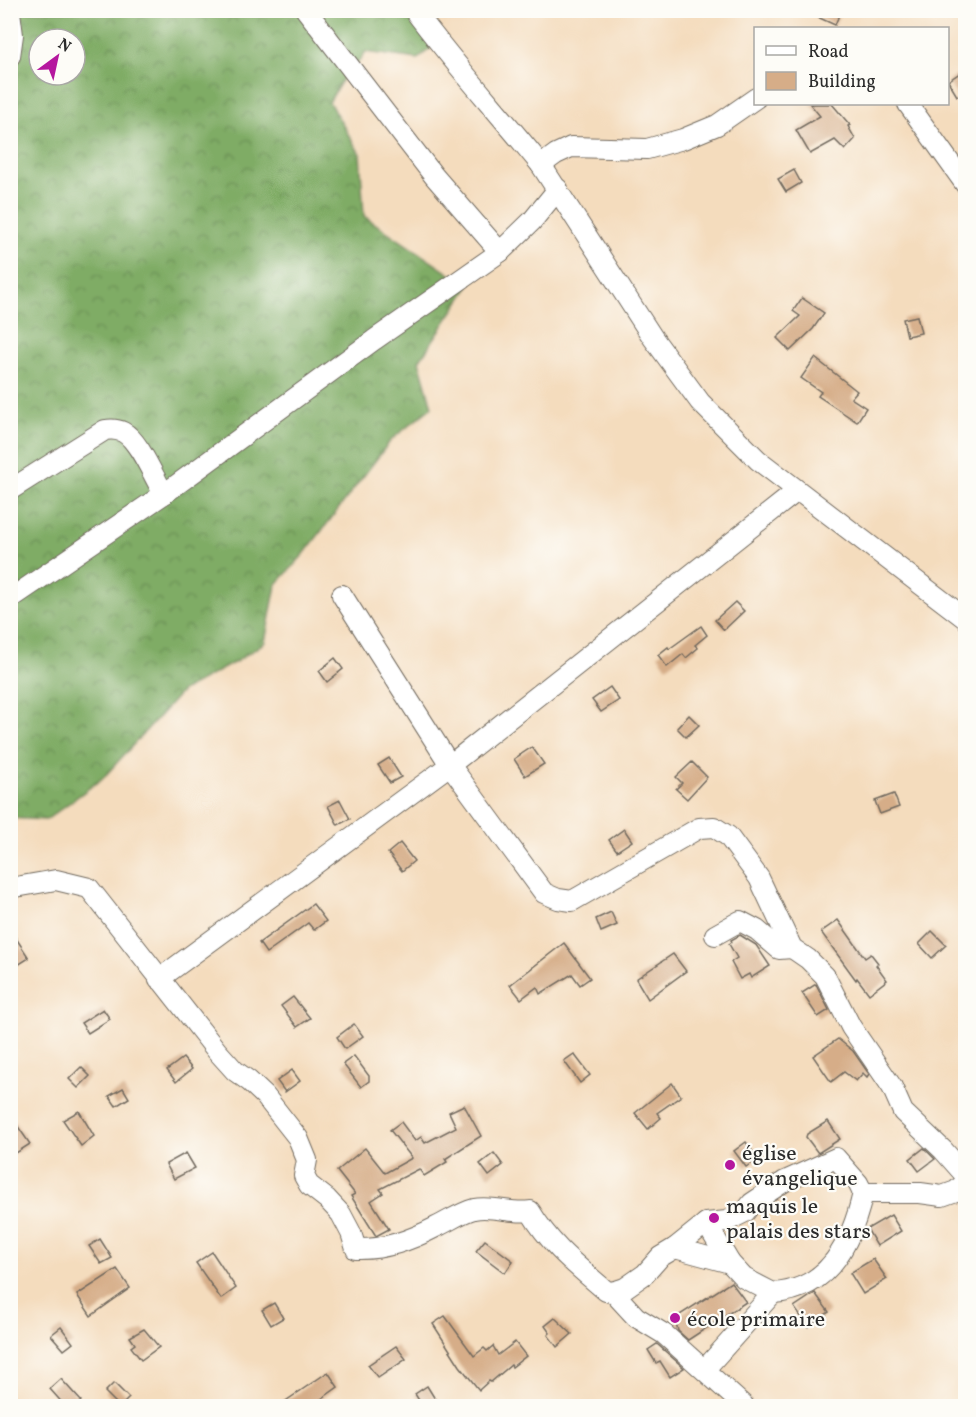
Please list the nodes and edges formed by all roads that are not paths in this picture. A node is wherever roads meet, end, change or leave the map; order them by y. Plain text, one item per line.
1 (306, 10) edge
2 (414, 10) edge
3 (10, 12) edge
4 (12, 34) edge
5 (10, 56) edge
6 (754, 99) edge
7 (909, 105) edge
8 (541, 165) junction
9 (966, 185) edge
10 (558, 189) junction
11 (500, 252) junction
12 (10, 490) edge
13 (797, 491) junction
14 (164, 494) junction
15 (342, 595) dead end
16 (10, 599) edge
17 (966, 619) edge
18 (450, 765) junction
19 (10, 888) edge
20 (715, 935) dead end
21 (792, 948) junction
22 (159, 979) junction
23 (966, 1176) edge
24 (966, 1182) edge
25 (863, 1193) junction
26 (706, 1223) junction
27 (675, 1248) junction
28 (730, 1263) junction
29 (613, 1292) junction
30 (773, 1293) junction
31 (705, 1370) junction
32 (744, 1407) edge

1 - 11 street
2 - 8 street
3 - 4 street
4 - 5 street
6 - 8 street
7 - 9 street
8 - 10 street
10 - 11 street
10 - 13 street
11 - 14 street
12 - 14 street
13 - 17 street
13 - 18 street
14 - 16 street
15 - 18 street
18 - 21 street
18 - 22 street
19 - 22 street
20 - 21 street
21 - 23 street
22 - 29 street
24 - 25 street
25 - 26 street
25 - 30 street
26 - 27 street
26 - 28 street
27 - 28 street
27 - 29 street
28 - 30 street
29 - 31 street
30 - 31 street
31 - 32 street

